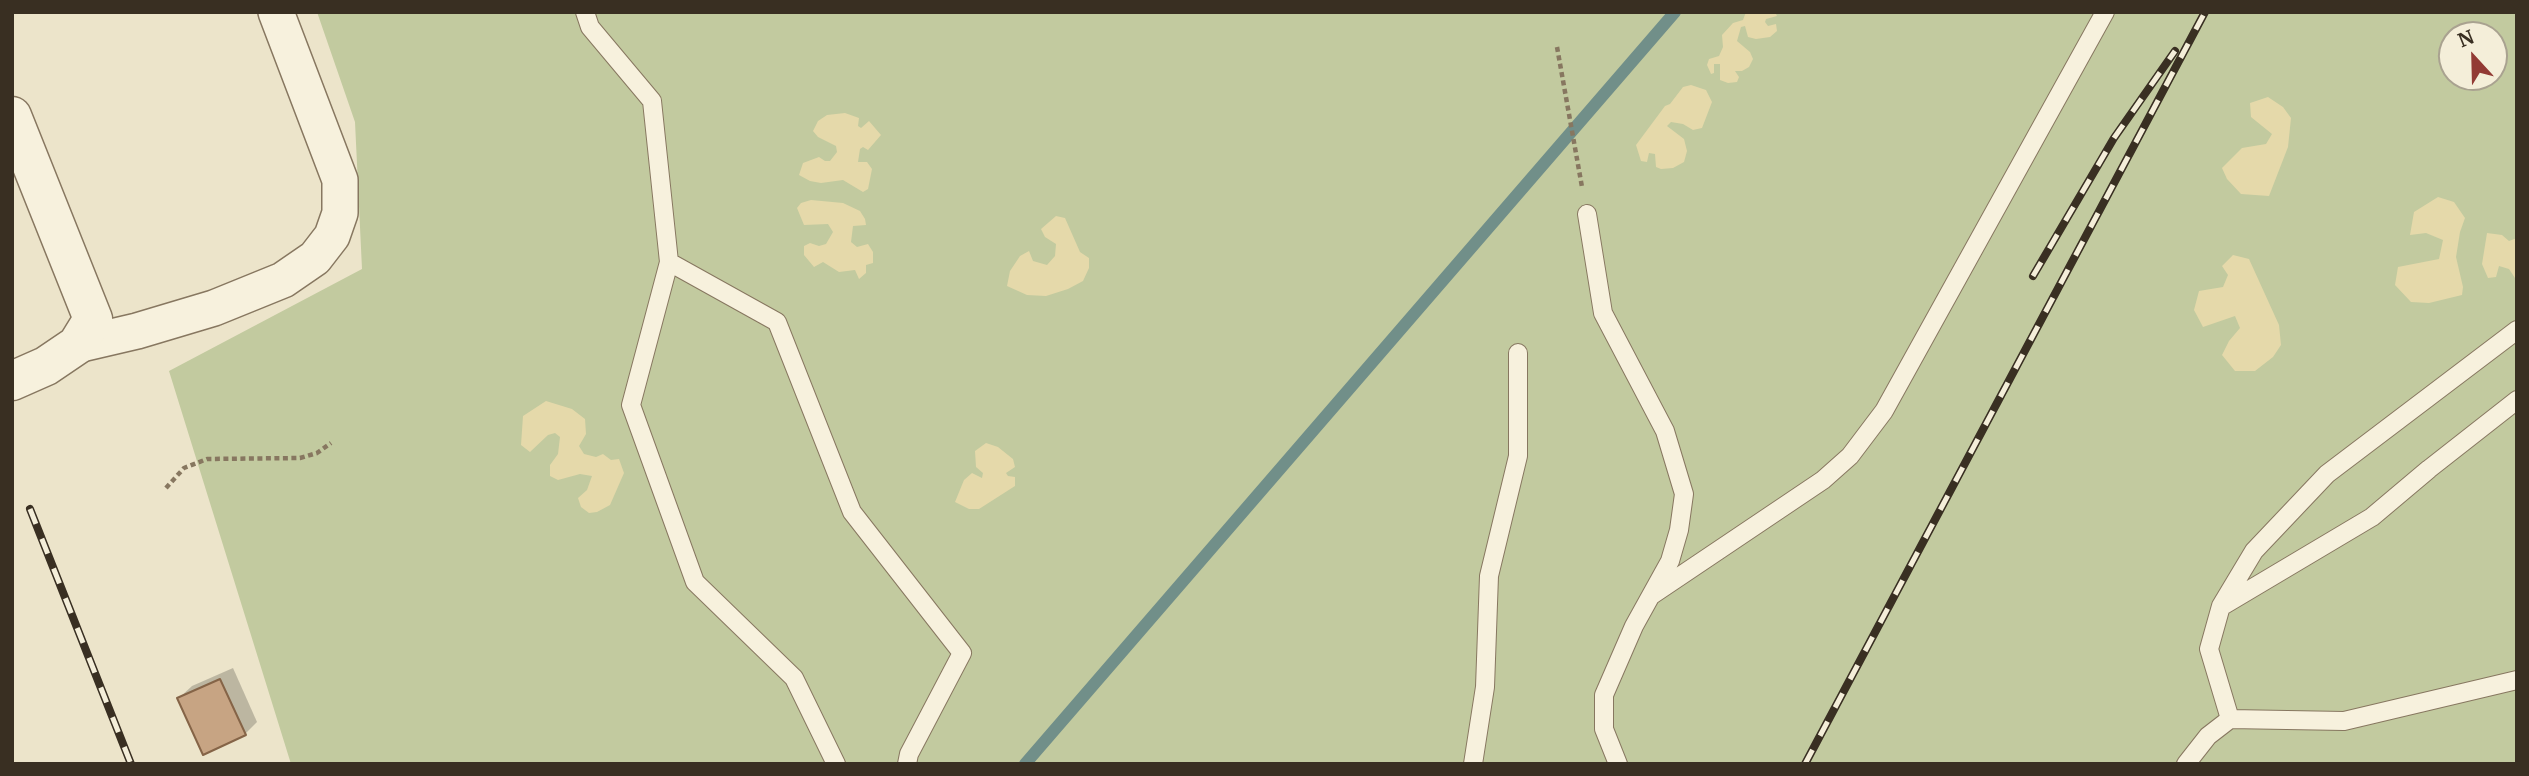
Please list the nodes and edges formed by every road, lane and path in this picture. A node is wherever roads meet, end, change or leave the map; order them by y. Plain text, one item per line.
1 (276, 12) edge
2 (585, 12) edge
3 (2105, 12) edge
4 (1558, 47) dead end
5 (12, 116) edge
6 (1587, 214) joint
7 (669, 262) junction
8 (2517, 330) edge
9 (85, 332) junction
10 (1518, 353) dead end
11 (12, 381) edge
12 (2517, 400) edge
13 (331, 443) dead end
14 (166, 488) dead end
15 (1652, 595) junction
16 (2221, 606) junction
17 (2517, 680) edge
18 (2230, 719) junction
19 (836, 764) edge
20 (906, 764) edge
21 (1474, 764) edge
22 (1618, 764) edge
23 (2186, 764) edge

1 - 9 street
2 - 7 lane
3 - 15 lane
4 - 6 path
5 - 9 street
6 - 15 lane
7 - 19 lane
7 - 20 lane
8 - 16 lane
9 - 11 street
10 - 21 lane
12 - 16 lane
13 - 14 path
15 - 22 lane
16 - 18 lane
17 - 18 lane
18 - 23 lane

